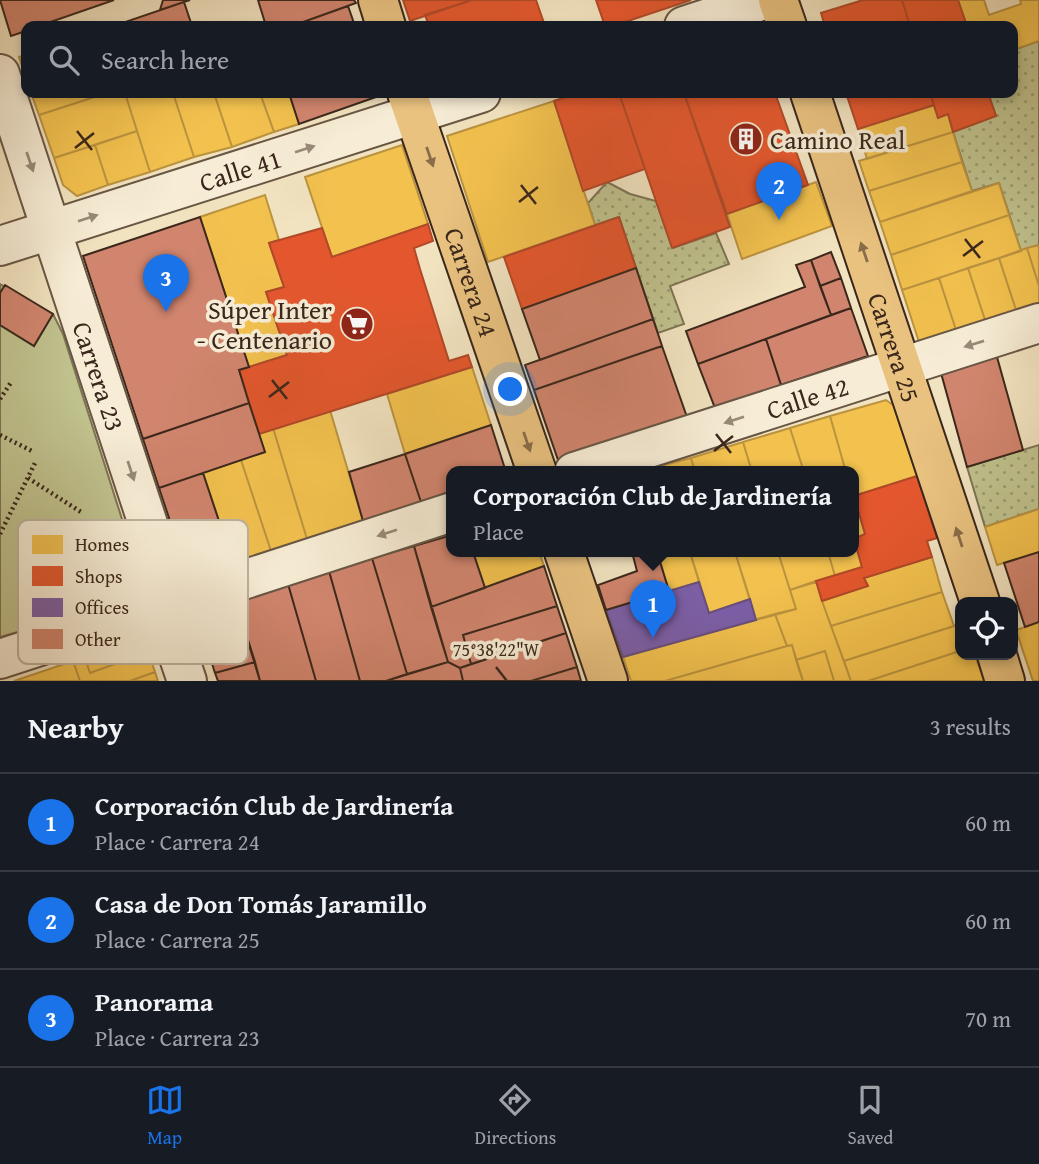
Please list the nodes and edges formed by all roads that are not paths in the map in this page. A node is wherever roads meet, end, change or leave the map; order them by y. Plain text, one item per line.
1 (378, 0) edge
2 (764, 0) edge
3 (778, 0) edge
4 (384, 21) edge
5 (699, 21) edge
6 (785, 21) edge
7 (0, 74) edge
8 (449, 98) edge
9 (812, 98) edge
10 (411, 104) edge
11 (53, 229) junction
12 (0, 246) edge
13 (1039, 323) edge
14 (903, 366) junction
15 (535, 466) edge
16 (593, 466) edge
17 (446, 514) edge
18 (147, 520) edge
19 (566, 557) edge
20 (248, 580) edge
21 (978, 597) edge
22 (18, 653) edge
23 (0, 659) edge
24 (999, 660) edge
25 (181, 664) edge
26 (187, 681) edge
27 (608, 681) edge
28 (1005, 681) edge

1 - 4 main road
2 - 5 street
3 - 6 main road
7 -> 11 street, Carrera 23
8 - 10 street, Calle 41
14 -> 9 main road, Carrera 25
11 -> 10 street, Calle 41
10 -> 15 main road, Carrera 24
11 - 12 street, Calle 41
11 -> 18 street, Carrera 23
13 -> 14 street, Calle 42
14 -> 16 street, Calle 42
21 -> 14 main road, Carrera 25
17 -> 20 street
19 - 27 main road
22 - 23 street
24 - 28 main road
25 - 26 street, Carrera 23

